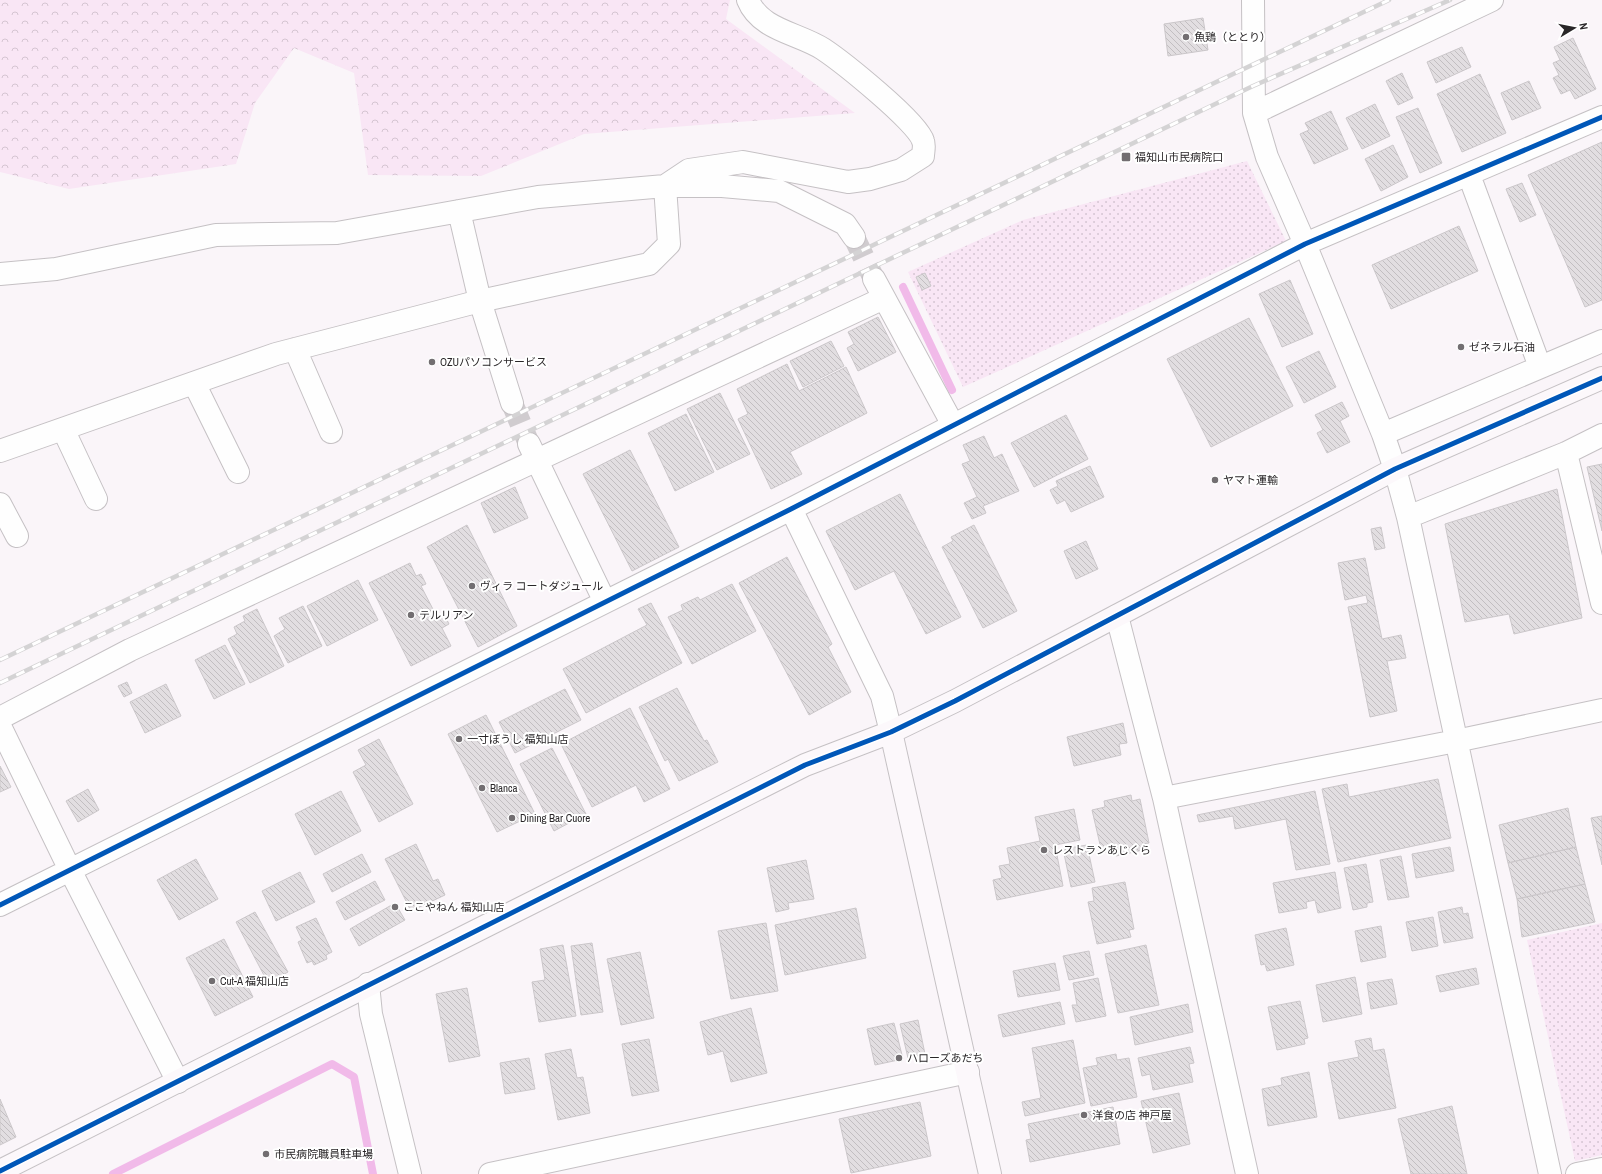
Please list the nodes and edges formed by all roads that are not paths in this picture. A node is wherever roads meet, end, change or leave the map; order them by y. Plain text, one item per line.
1 (748, 0) edge
2 (1253, 0) edge
3 (1492, 0) edge
4 (1254, 113) junction
5 (1602, 117) edge
6 (1469, 175) junction
7 (665, 186) junction
8 (459, 211) junction
9 (854, 237) tunnel mouth
10 (1305, 244) junction
11 (0, 274) edge
12 (874, 279) tunnel mouth
13 (884, 298) junction
14 (480, 301) junction
15 (1602, 341) edge
16 (295, 349) junction
17 (1540, 367) junction
18 (1602, 378) edge
19 (194, 383) junction
20 (512, 404) tunnel mouth
21 (953, 425) junction
22 (63, 429) junction
23 (331, 432) dead end
24 (1383, 434) junction
25 (1602, 435) edge
26 (0, 451) edge
27 (534, 453) junction
28 (1566, 453) junction
29 (1396, 469) junction
30 (238, 472) dead end
31 (96, 499) dead end
32 (0, 504) edge
33 (791, 510) junction
34 (1408, 517) junction
35 (17, 536) dead end
36 (605, 602) junction
37 (1602, 603) edge
38 (1117, 616) junction
39 (1602, 710) edge
40 (0, 718) edge
41 (0, 726) edge
42 (891, 732) junction
43 (1456, 741) junction
44 (1164, 798) junction
45 (70, 870) junction
46 (0, 906) edge
47 (368, 984) junction
48 (968, 1072) junction
49 (178, 1082) junction
50 (1602, 1169) edge
51 (0, 1170) edge
52 (410, 1174) edge
53 (490, 1174) edge
54 (990, 1174) edge
55 (1247, 1174) edge
56 (1550, 1174) edge
57 (1577, 1174) edge

1 - 7 street
2 - 4 street
3 - 4 street
4 - 10 street
5 - 6 street
6 - 10 street
6 - 17 street
7 - 8 street
7 - 9 street
7 - 14 street
8 - 11 street
8 - 14 street
10 - 21 street
10 - 24 street
12 - 13 street
13 - 21 street
13 - 27 street
14 - 16 street
14 - 20 street
15 - 17 street
16 - 19 street
16 - 23 street
17 - 24 street
18 - 29 street
19 - 22 street
19 - 30 street
21 - 33 street
22 - 26 street
22 - 31 street
24 - 29 street
25 - 28 street
27 - 36 street
27 - 40 street
28 - 34 street
28 - 37 street
29 - 34 street
29 - 38 street
32 - 35 street
33 - 36 street
33 - 42 street
34 - 43 street
36 - 45 street
38 - 42 street
38 - 44 street
39 - 43 street
41 - 45 street
42 - 47 street
42 - 48 street
43 - 44 street
43 - 56 street
44 - 55 street
45 - 46 street
45 - 49 street
47 - 49 street
47 - 52 street
48 - 53 street
48 - 54 street
49 - 51 street
50 - 57 street

